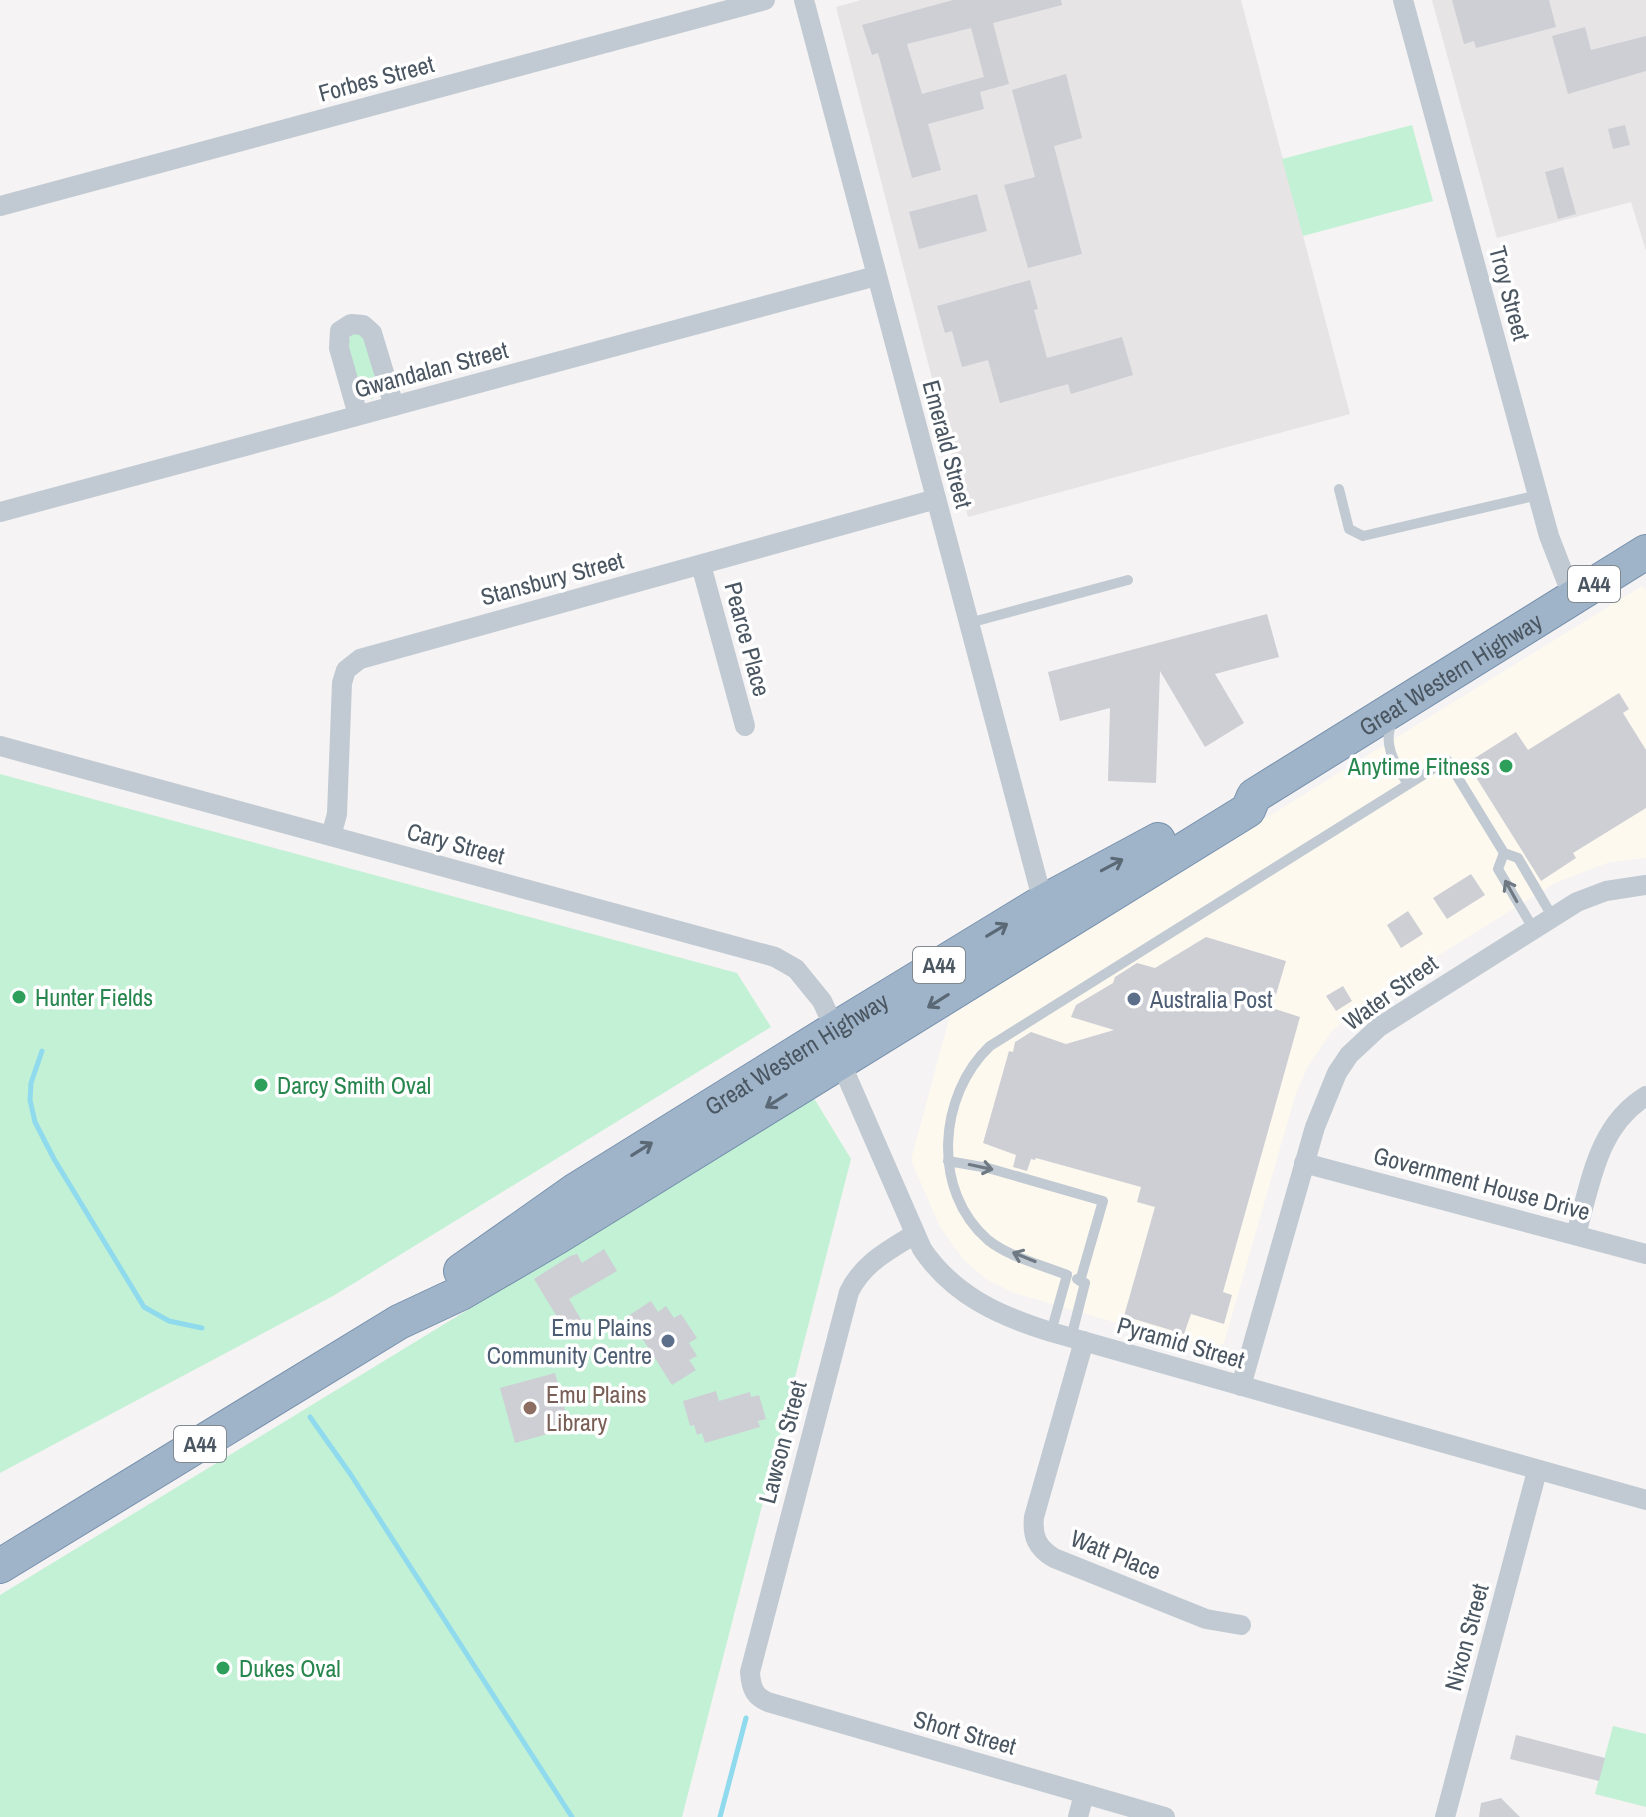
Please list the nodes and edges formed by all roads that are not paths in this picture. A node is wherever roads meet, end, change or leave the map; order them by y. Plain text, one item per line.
1 (765, 0) edge
2 (804, 0) edge
3 (1403, 0) edge
4 (0, 206) edge
5 (876, 276) junction
6 (394, 406) junction
7 (358, 415) junction
8 (1339, 489) dead end
9 (1538, 495) junction
10 (936, 499) junction
11 (0, 512) edge
12 (1646, 552) edge
13 (701, 565) junction
14 (1128, 580) dead end
15 (1573, 598) junction
16 (969, 623) junction
17 (1402, 706) junction
18 (745, 726) dead end
19 (0, 746) edge
20 (1408, 784) junction
21 (1254, 796) junction
22 (331, 836) junction
23 (1504, 853) junction
24 (1646, 885) edge
25 (1043, 902) junction
26 (1552, 916) junction
27 (1533, 928) junction
28 (838, 1044) junction
29 (1646, 1096) edge
30 (948, 1161) junction
31 (1304, 1163) junction
32 (915, 1234) junction
33 (1576, 1234) junction
34 (1646, 1254) edge
35 (1067, 1275) junction
36 (1082, 1282) junction
37 (1051, 1332) junction
38 (1078, 1340) junction
39 (1241, 1386) junction
40 (1537, 1471) junction
41 (1646, 1500) edge
42 (0, 1566) edge
43 (1241, 1625) dead end
44 (754, 1692) joint
45 (1084, 1794) junction
46 (1078, 1817) edge
47 (1165, 1817) edge
48 (1445, 1817) edge

1 - 4 street, Forbes Street
2 - 5 street, Emerald Street
3 - 9 street, Troy Street
5 - 6 street, Gwandalan Street
5 - 10 street, Emerald Street
6 - 7 street, Gwandalan Street
6 - 7 street
7 - 11 street, Gwandalan Street
8 - 9 lane
9 - 15 street, Troy Street
10 - 13 street, Stansbury Street
10 - 16 street, Emerald Street
12 - 15 highway, Great Western Highway / A44
13 - 18 street, Pearce Place
13 - 22 street, Stansbury Street
14 - 16 lane
15 - 17 highway, Great Western Highway / A44
16 - 25 street, Emerald Street
17 - 20 lane
17 - 21 highway, Great Western Highway / A44
19 - 22 street, Cary Street
20 - 23 lane
20 - 30 lane
25 -> 21 highway, Great Western Highway / A44
21 -> 28 highway, Great Western Highway / A44
22 - 28 street, Cary Street
23 - 26 lane
27 -> 23 lane
24 - 26 street, Water Street
28 -> 25 highway, Great Western Highway / A44
26 - 27 street, Water Street
27 - 31 street, Water Street
28 - 32 street, Pyramid Street
28 - 42 highway, Great Western Highway / A44
29 - 33 street
35 -> 30 lane
30 -> 36 lane
31 - 33 street, Government House Drive
31 - 39 street, Water Street
32 - 37 street, Pyramid Street
32 - 44 street, Lawson Street
33 - 34 street, Government House Drive
35 - 36 lane
35 - 37 lane
36 - 38 lane
37 - 38 street, Pyramid Street
38 - 39 street, Pyramid Street
38 - 43 street, Watt Place
39 - 40 street, Pyramid Street
40 - 41 street, Pyramid Street
40 - 48 street, Nixon Street
44 - 45 street, Short Street
45 - 46 street
45 - 47 street, Short Street

